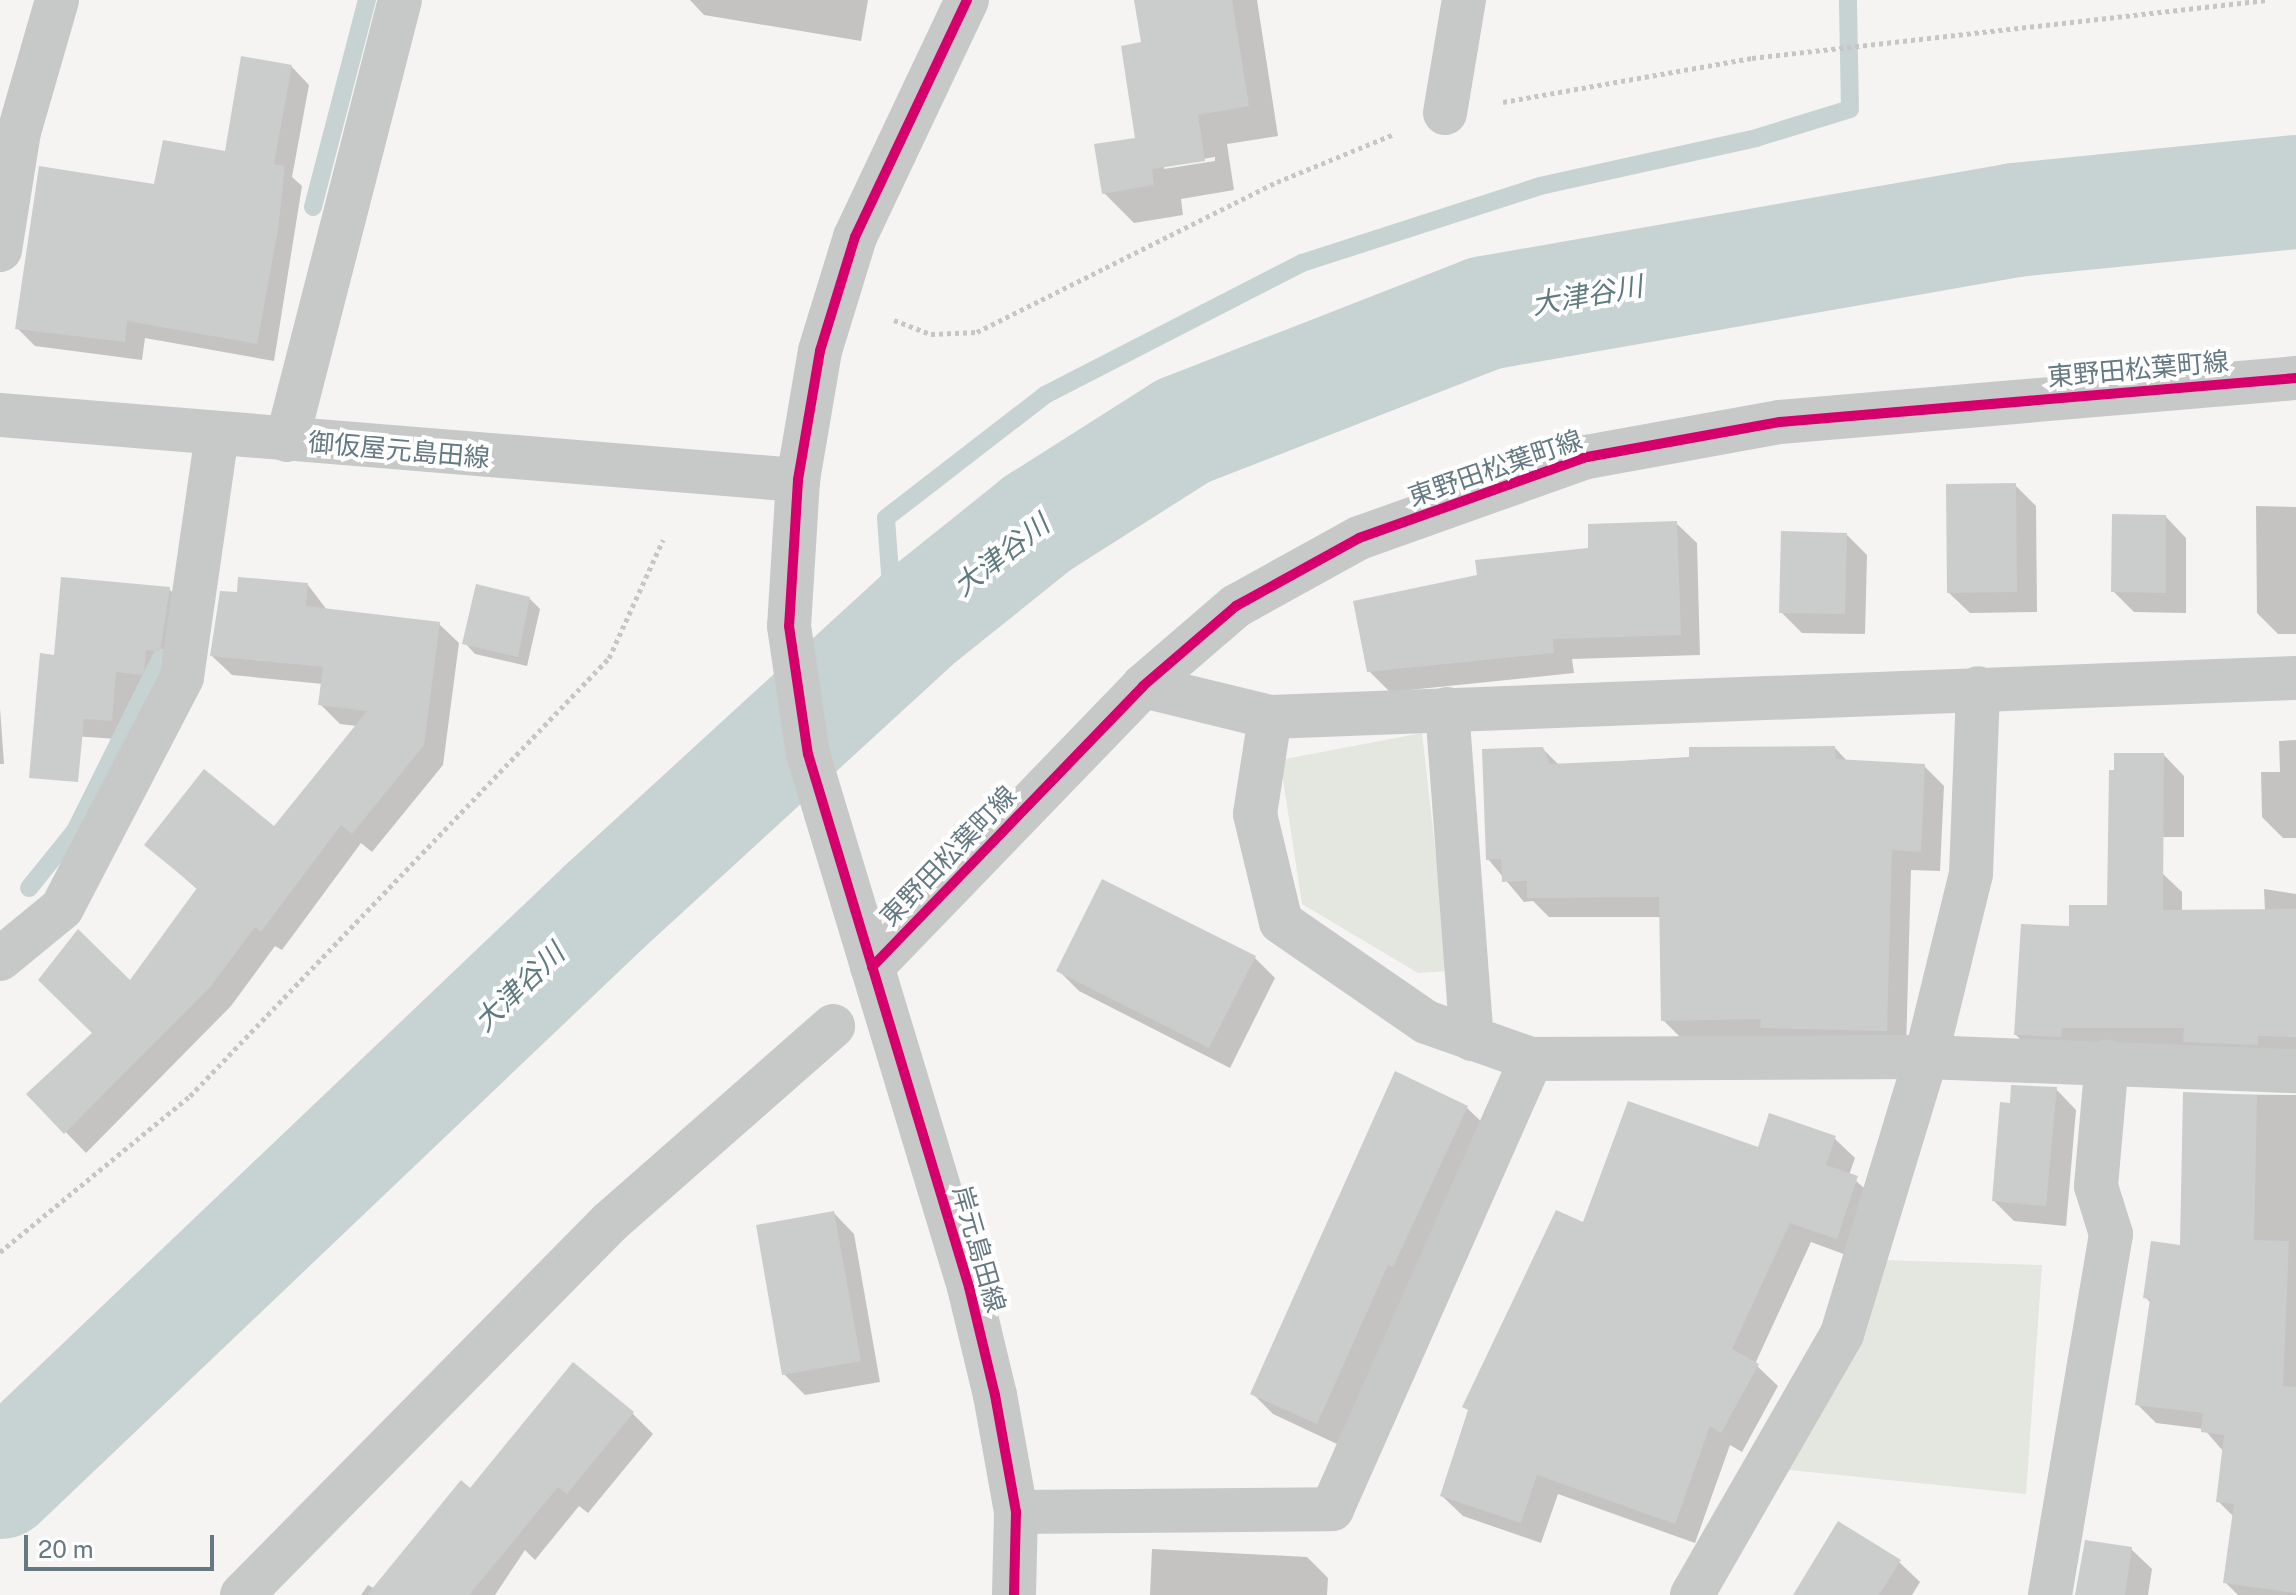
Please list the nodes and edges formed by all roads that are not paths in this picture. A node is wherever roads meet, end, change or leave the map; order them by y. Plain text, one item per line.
1 (57, 0) edge
2 (400, 0) edge
3 (967, 0) edge
4 (1464, 0) edge
5 (1445, 113) road end
6 (0, 250) edge
7 (2296, 378) edge
8 (0, 415) edge
9 (217, 434) junction
10 (287, 440) junction
11 (798, 480) junction
12 (2296, 678) edge
13 (1143, 686) junction
14 (1978, 688) junction
15 (1447, 709) junction
16 (1270, 717) junction
17 (0, 959) edge
18 (872, 967) junction
19 (833, 1026) dead end
20 (1472, 1039) junction
21 (1926, 1057) junction
22 (1531, 1059) junction
23 (2107, 1061) junction
24 (2296, 1071) edge
25 (1016, 1512) junction
26 (242, 1595) edge
27 (1014, 1595) edge
28 (1692, 1595) edge
29 (2050, 1595) edge

1 - 6 street
2 - 10 street
3 - 11 street, 岸元島田線
4 - 5 street
7 - 13 street, 東野田松葉町線
8 - 9 street, 御仮屋元島田線
9 - 10 street, 御仮屋元島田線
9 - 17 street
10 - 11 street, 御仮屋元島田線
11 - 18 street, 岸元島田線
12 - 14 street
13 - 16 street
13 - 18 street, 東野田松葉町線
14 - 15 street
14 - 21 street
15 - 16 street
15 - 20 street
16 - 20 street
18 - 25 street, 岸元島田線
19 - 26 street
20 - 22 street
21 - 22 street
21 - 23 street
21 - 28 street
22 - 25 street
23 - 24 street
23 - 29 street
25 - 27 street, 岸元島田線

